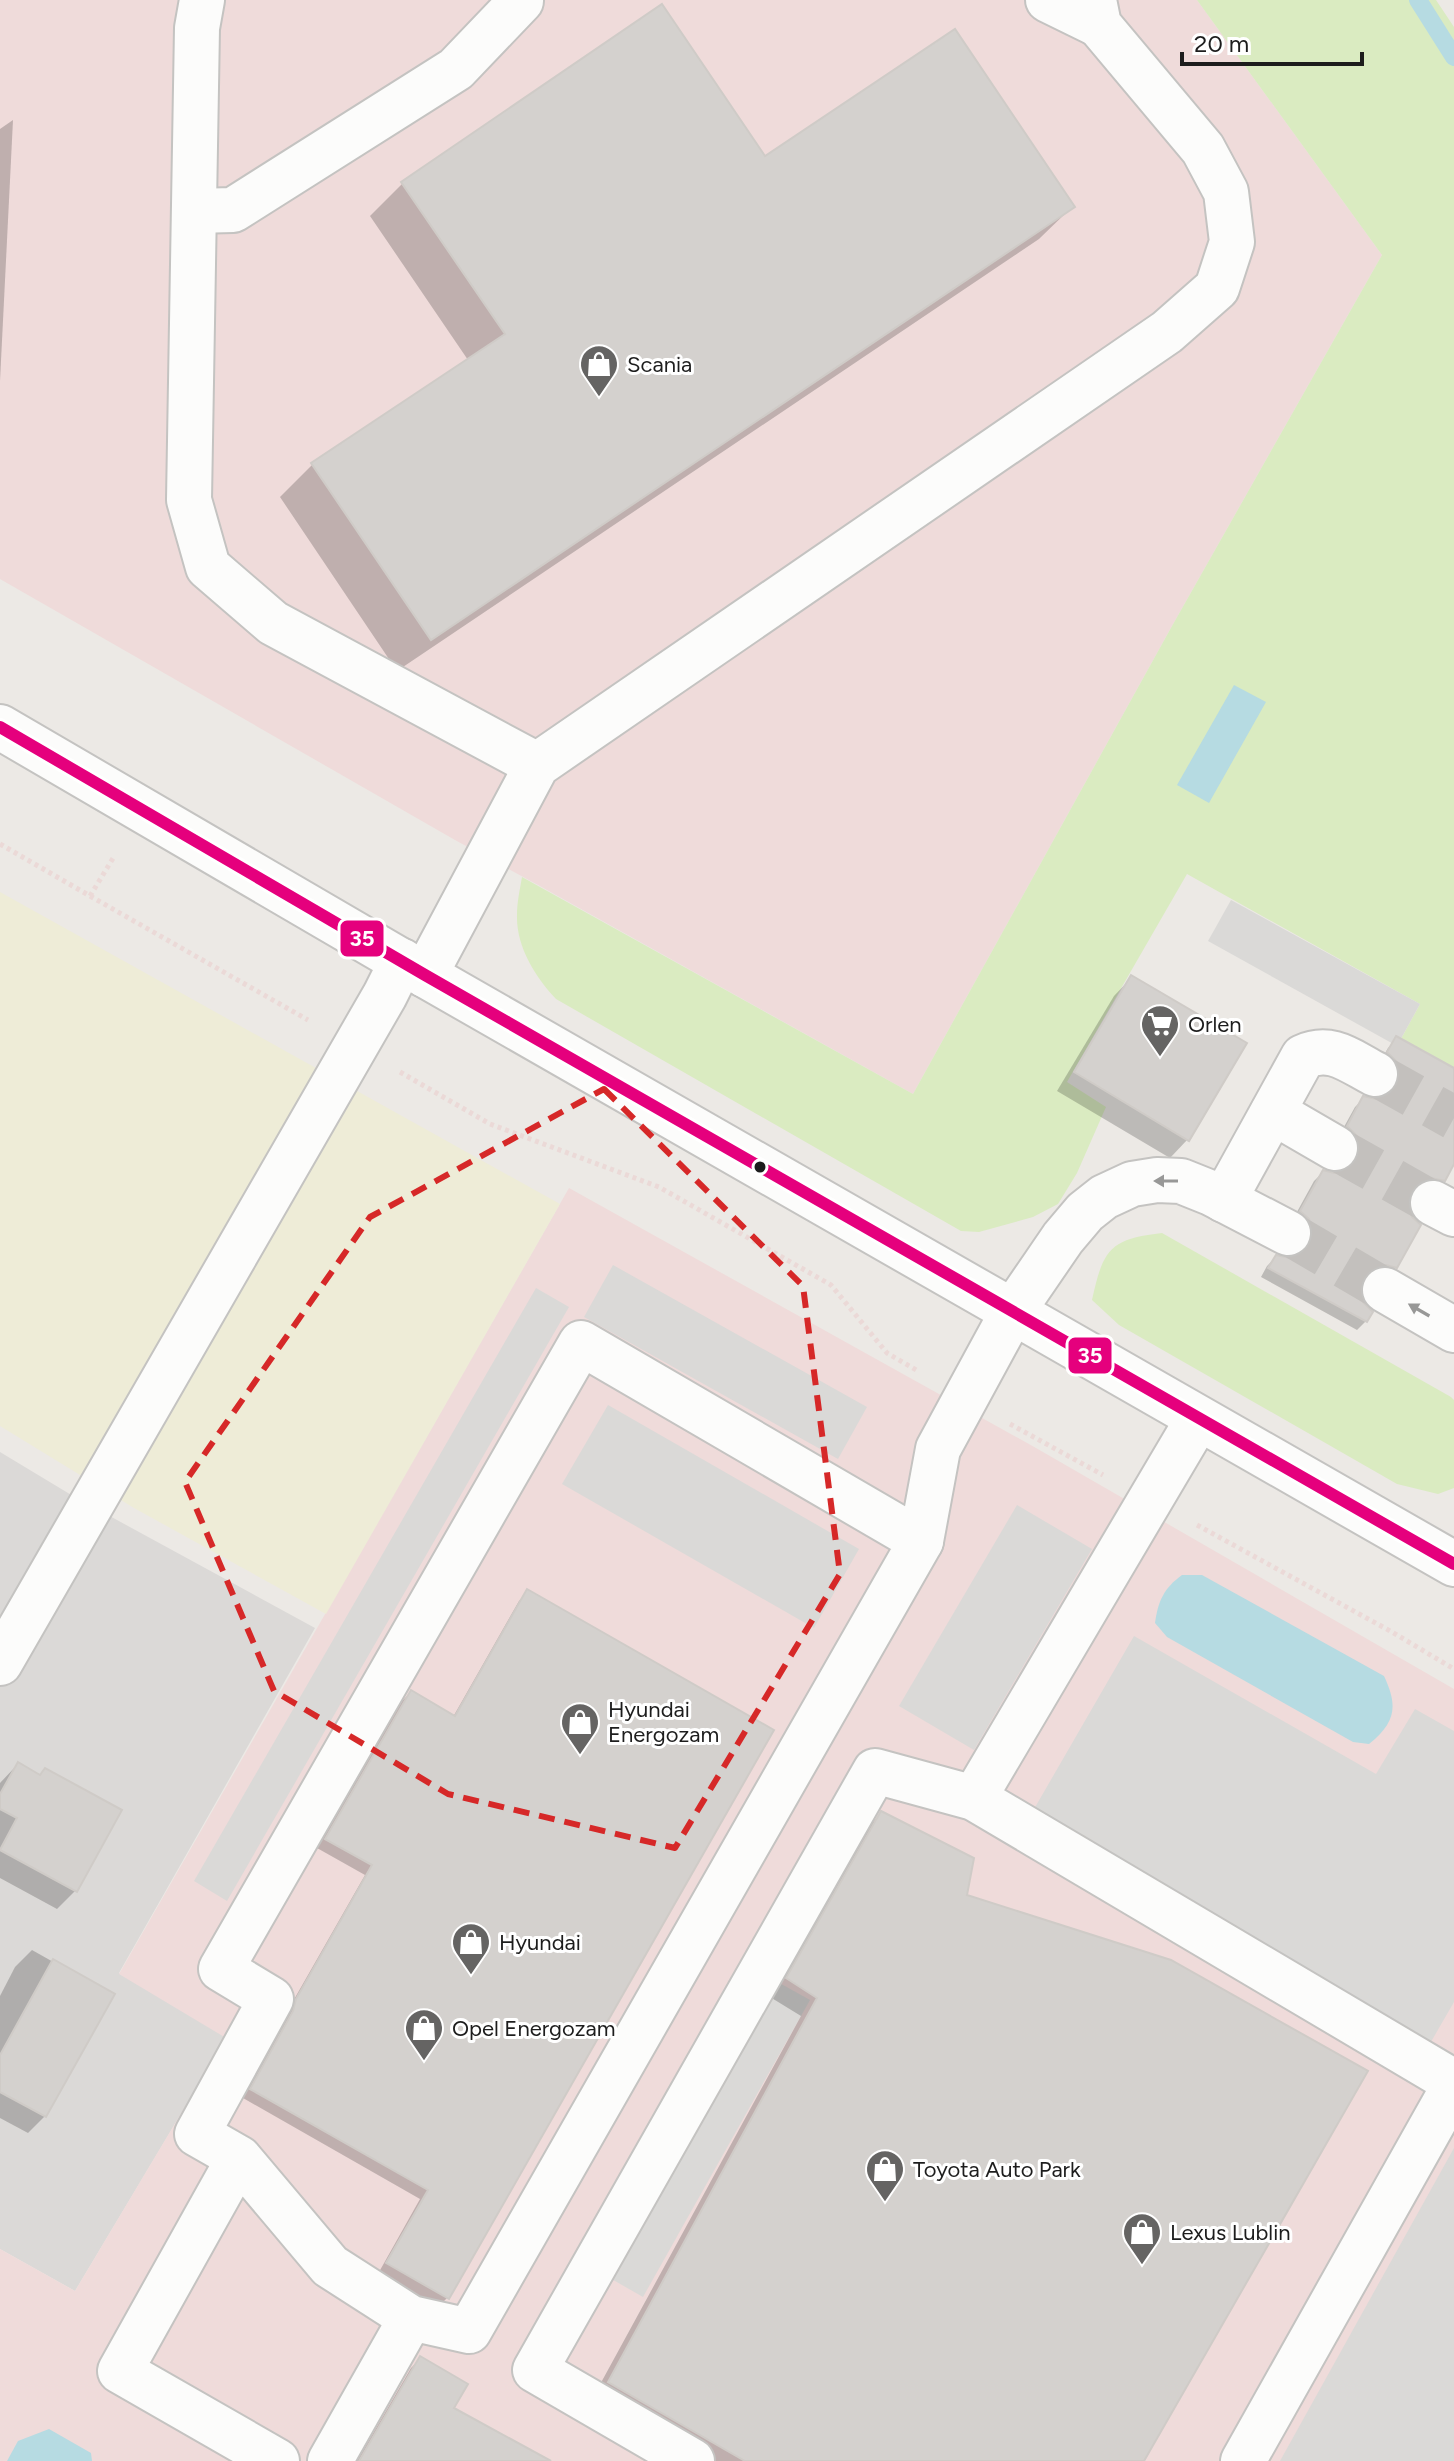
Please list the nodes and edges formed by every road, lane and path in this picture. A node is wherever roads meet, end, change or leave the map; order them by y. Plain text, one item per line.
1 (202, 0) edge
2 (521, 0) edge
3 (1048, 0) edge
4 (1091, 8) edge
5 (194, 211) junction
6 (0, 727) edge
7 (537, 765) junction
8 (90, 896) dead end
9 (413, 968) junction
10 (355, 1046) junction
11 (1375, 1074) tunnel mouth
12 (1273, 1112) junction
13 (1335, 1148) tunnel mouth
14 (1224, 1200) junction
15 (1288, 1233) tunnel mouth
16 (1385, 1290) tunnel mouth
17 (1013, 1311) junction
18 (1454, 1330) edge
19 (966, 1399) junction
20 (1198, 1419) junction
21 (1150, 1499) junction
22 (921, 1541) junction
23 (1452, 1558) edge
24 (0, 1663) edge
25 (1454, 1669) edge
26 (974, 1798) junction
27 (1454, 2084) edge
28 (239, 2158) junction
29 (411, 2318) junction
30 (277, 2461) edge
31 (330, 2461) edge
32 (692, 2461) edge
33 (1243, 2461) edge

1 - 5 street
2 - 5 street
3 - 4 street
4 - 7 street
5 - 7 street
6 - 9 street
7 - 9 street
8 - 10 path
9 - 10 street
9 - 17 street
10 - 19 path
10 - 24 street
11 - 12 street
12 - 13 street
12 - 14 street
14 - 15 street
14 -> 17 street
18 -> 16 street
17 - 19 street
17 - 20 street
19 - 21 path
19 - 22 street
20 - 21 street
20 - 23 street
21 - 25 path
21 - 26 street
22 - 28 street
22 - 29 street
26 - 27 street
26 - 32 street
27 - 33 street
28 - 29 street
28 - 30 street
29 - 31 street

